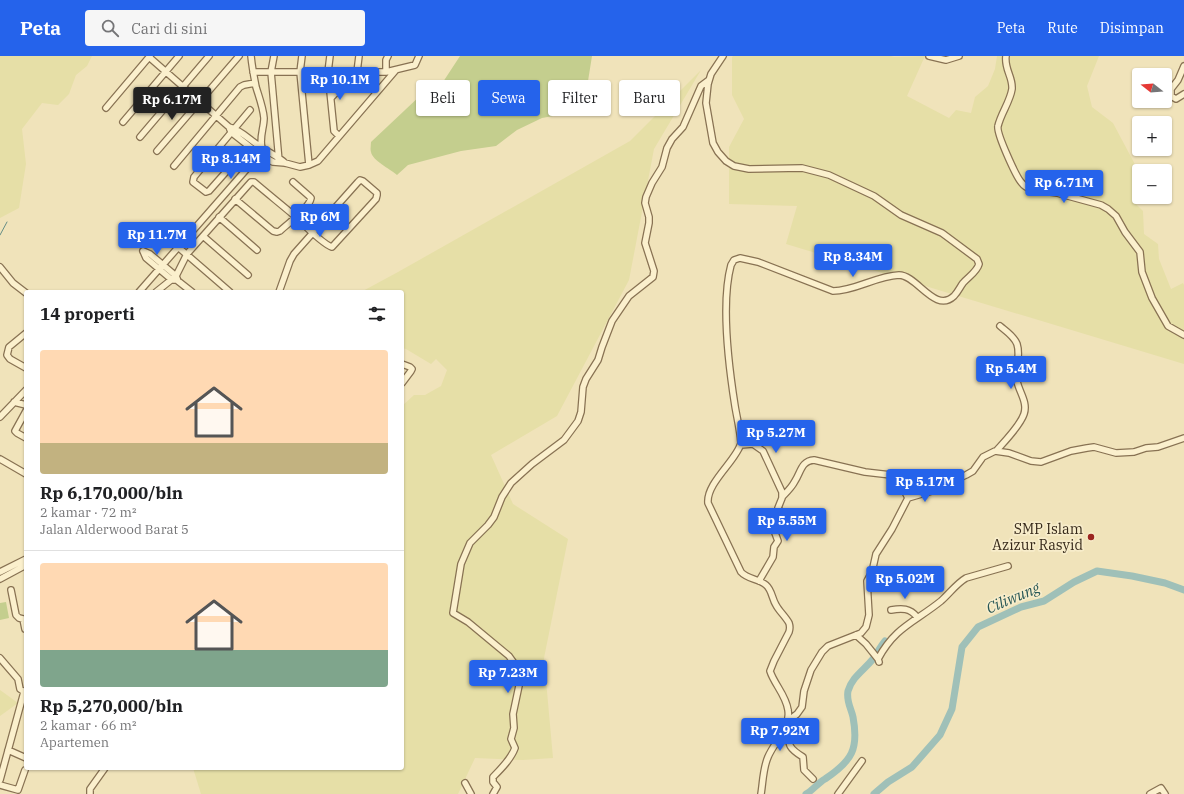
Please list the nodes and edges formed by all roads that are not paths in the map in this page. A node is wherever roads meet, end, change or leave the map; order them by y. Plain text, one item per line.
1 (180, 56) edge
2 (209, 56) edge
3 (238, 56) edge
4 (252, 56) edge
5 (274, 56) edge
6 (302, 56) edge
7 (330, 56) edge
8 (359, 56) edge
9 (388, 56) edge
10 (420, 56) edge
11 (723, 56) edge
12 (929, 56) edge
13 (959, 56) edge
14 (1006, 56) edge
15 (149, 57) edge
16 (1184, 66) edge
17 (396, 70) junction
18 (166, 72) junction
19 (253, 72) junction
20 (272, 72) junction
21 (300, 72) junction
22 (328, 72) junction
23 (356, 72) junction
24 (386, 72) junction
25 (711, 74) junction
26 (255, 83) junction
27 (183, 87) junction
28 (1184, 94) edge
29 (331, 98) junction
30 (200, 101) junction
31 (106, 108) dead end
32 (250, 110) dead end
33 (216, 116) junction
34 (123, 122) dead end
35 (232, 129) junction
36 (339, 136) junction
37 (140, 137) dead end
38 (262, 148) junction
39 (157, 152) dead end
40 (258, 154) junction
41 (240, 156) dead end
42 (281, 161) junction
43 (309, 165) junction
44 (174, 166) dead end
45 (293, 182) dead end
46 (235, 199) junction
47 (220, 217) junction
48 (296, 217) junction
49 (313, 232) junction
50 (203, 236) junction
51 (178, 247) junction
52 (258, 250) dead end
53 (186, 254) junction
54 (0, 267) edge
55 (161, 267) junction
56 (248, 275) dead end
57 (176, 279) junction
58 (141, 290) edge
59 (159, 290) edge
60 (190, 290) edge
61 (228, 290) edge
62 (280, 290) edge
63 (24, 292) edge
64 (1000, 326) dead end
65 (24, 335) edge
66 (1184, 335) edge
67 (404, 365) edge
68 (24, 367) edge
69 (404, 381) edge
70 (24, 392) edge
71 (14, 402) junction
72 (24, 404) edge
73 (24, 416) edge
74 (0, 417) edge
75 (24, 438) edge
76 (1184, 438) edge
77 (741, 445) junction
78 (996, 451) junction
79 (0, 459) edge
80 (24, 473) edge
81 (782, 496) junction
82 (908, 498) junction
83 (24, 560) edge
84 (24, 566) edge
85 (1008, 566) dead end
86 (0, 572) edge
87 (0, 579) edge
88 (759, 581) junction
89 (11, 590) dead end
90 (891, 610) dead end
91 (916, 615) junction
92 (24, 619) edge
93 (856, 635) junction
94 (0, 658) edge
95 (24, 691) edge
96 (24, 695) edge
97 (788, 722) junction
98 (8, 750) junction
99 (24, 757) edge
100 (862, 761) dead end
101 (25, 770) dead end
102 (104, 770) edge
103 (813, 779) dead end
104 (0, 780) edge
105 (465, 783) dead end
106 (0, 785) edge
107 (90, 794) edge
108 (471, 794) edge
109 (493, 794) edge
110 (761, 794) edge
111 (838, 794) edge
112 (1150, 794) edge
113 (1165, 794) edge

1 - 18 street
2 - 27 street
3 - 30 street
4 - 19 street
5 - 20 street
6 - 21 street
7 - 22 street
8 - 23 street
9 - 24 street
10 - 17 street
11 - 25 street
12 - 13 street
14 - 66 street
15 - 18 street
15 - 31 street
16 - 28 street
17 - 24 street
17 - 36 street
18 - 27 street
18 - 34 street
19 - 20 street
19 - 26 street
20 - 21 street
20 - 42 street
21 - 22 street
21 - 43 street
22 - 23 street
22 - 29 street
23 - 24 street
23 - 29 street
25 - 77 street
25 - 109 street
26 - 33 street
26 - 38 street
27 - 30 street
27 - 37 street
29 - 36 street
30 - 33 street
30 - 39 street
32 - 35 street
33 - 35 street
33 - 44 street
35 - 38 street
35 - 40 street
35 - 41 street
36 - 43 street
38 - 40 street
38 - 42 street
40 - 42 street
40 - 51 street
42 - 43 street
45 - 48 street
46 - 47 street
46 - 48 street
46 - 48 street
47 - 50 street
47 - 52 street
48 - 49 street
49 - 49 street
49 - 62 street
50 - 53 street
50 - 56 street
51 - 53 street
51 - 55 street
53 - 57 street
53 - 61 street
54 - 63 street
55 - 57 street
55 - 58 street
57 - 59 street
57 - 60 street
64 - 78 street
65 - 68 street
67 - 69 street
70 - 71 street
71 - 72 street
71 - 74 street
73 - 75 street
76 - 78 street
77 - 81 street
77 - 88 street
78 - 82 street
79 - 80 street
81 - 82 street
81 - 88 street
82 - 93 street
83 - 86 street
84 - 87 street
85 - 91 street
88 - 97 street
89 - 92 street
90 - 91 street
91 - 93 street
93 - 97 street
94 - 95 street
96 - 98 street
97 - 103 street
97 - 110 street
98 - 99 street
98 - 104 street
100 - 111 street
101 - 106 street
102 - 107 street
105 - 108 street
112 - 113 street

